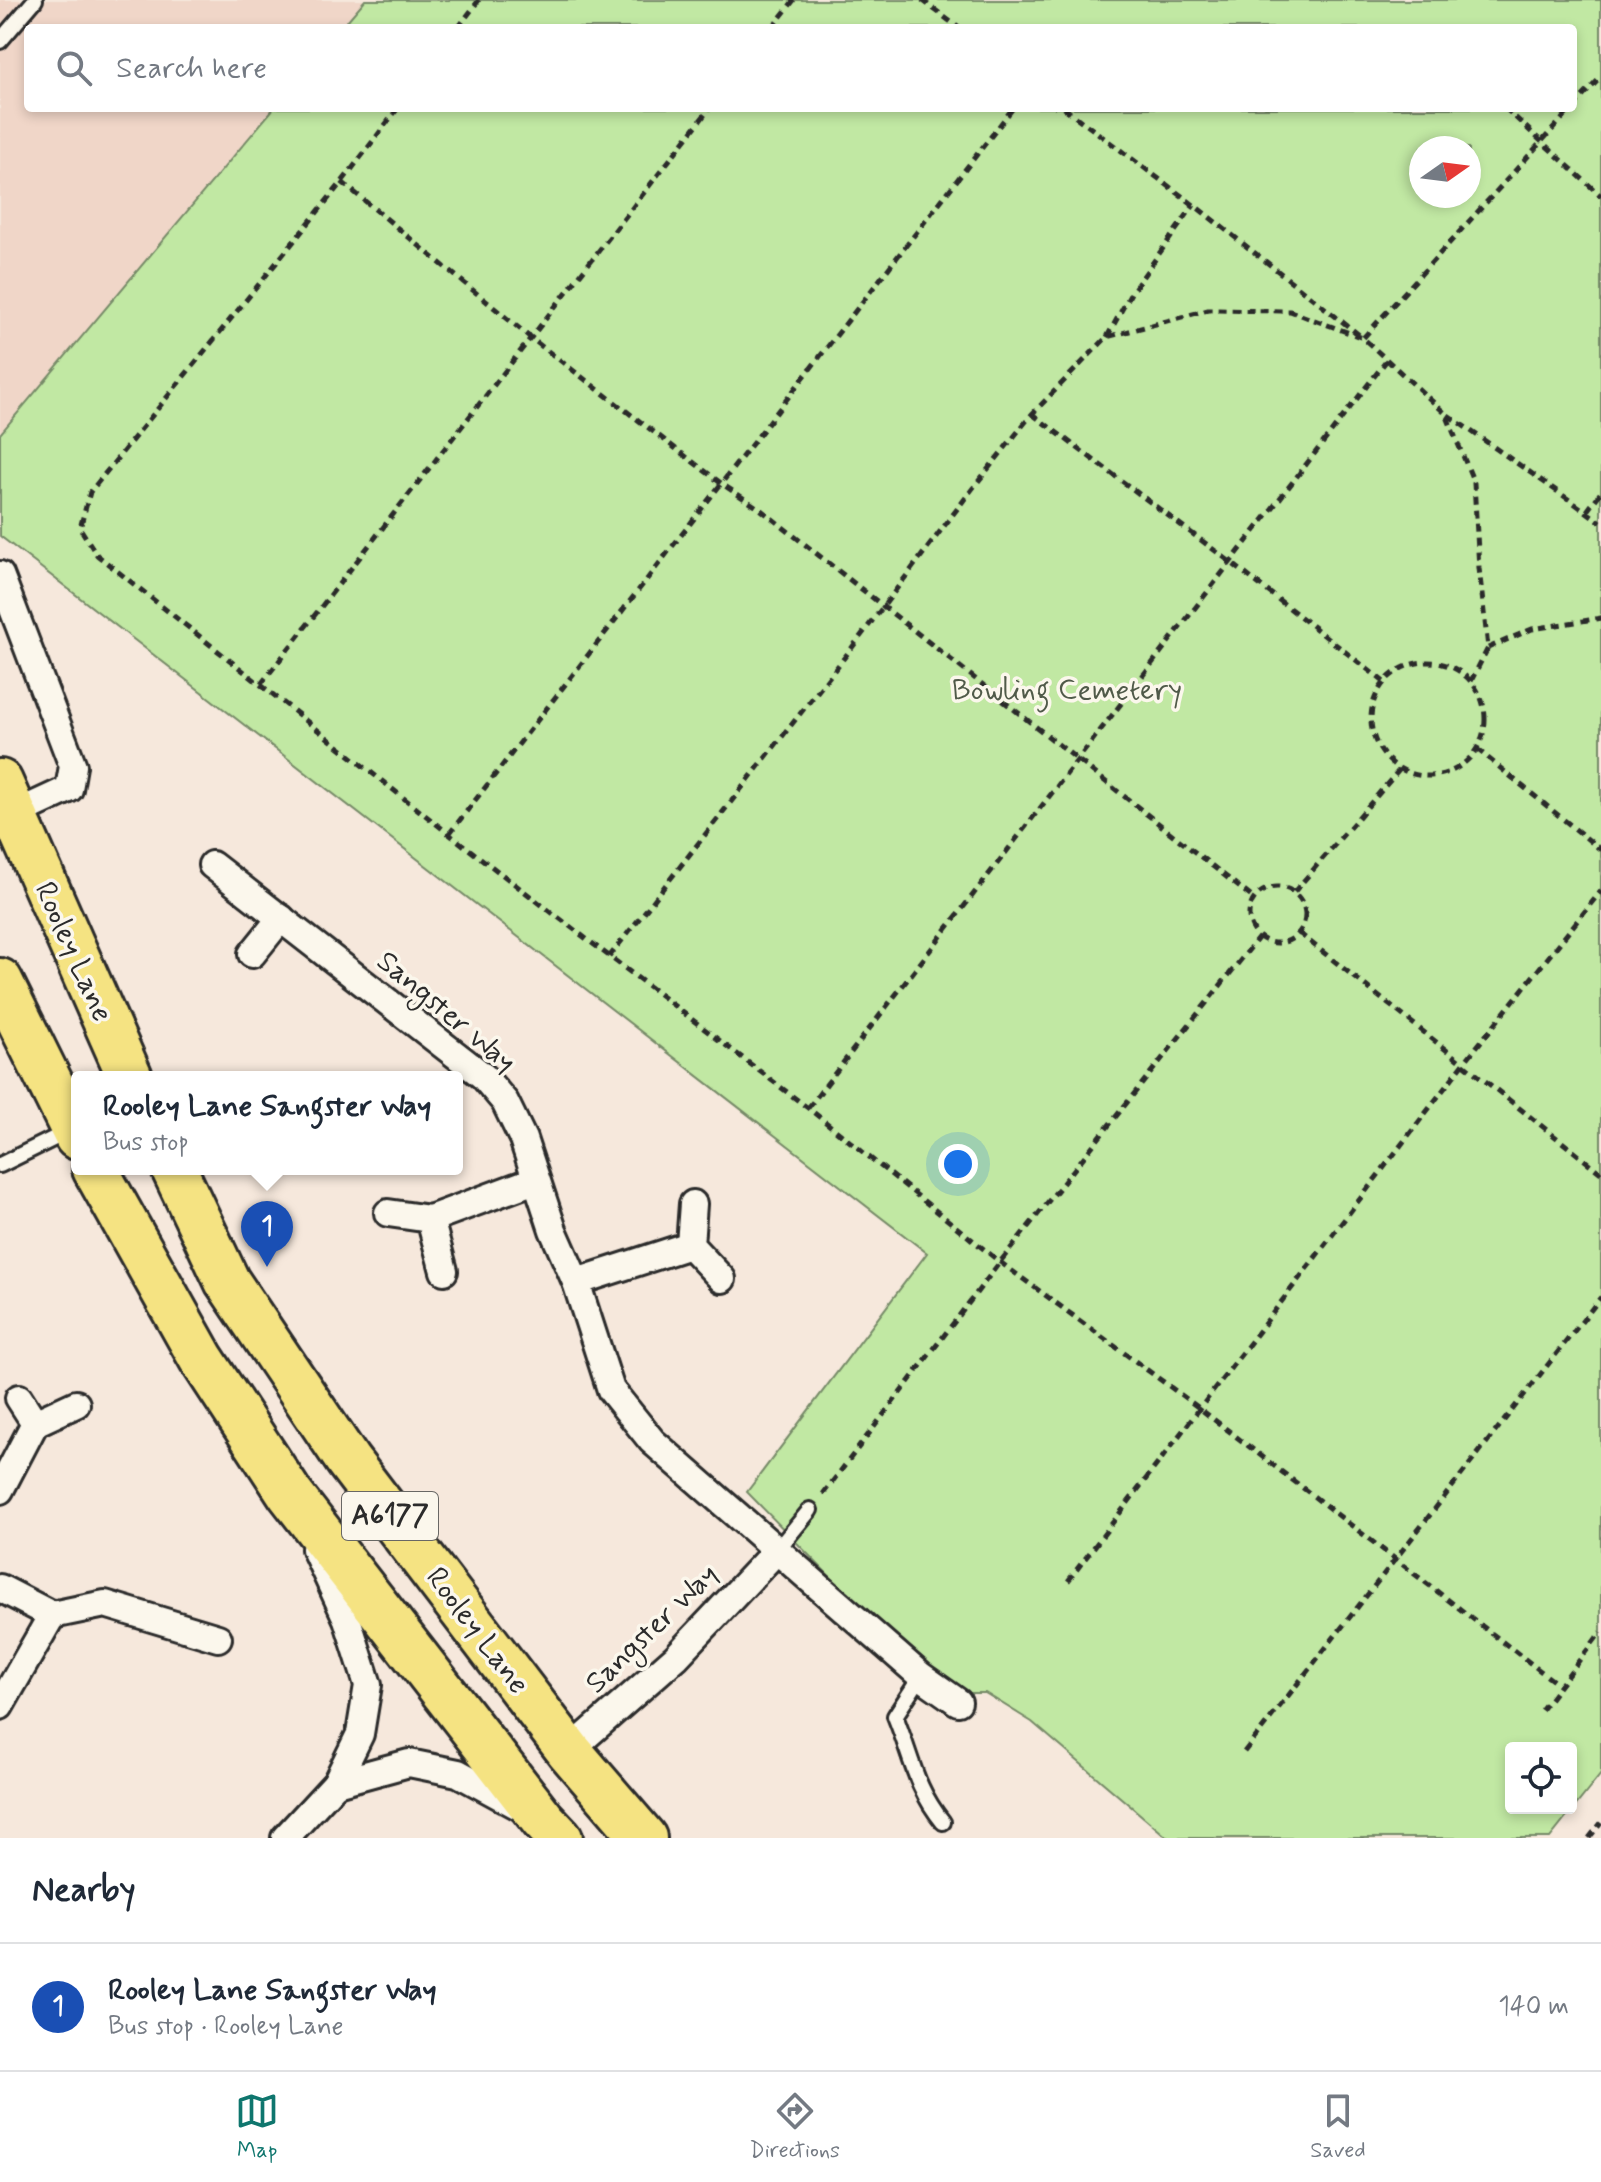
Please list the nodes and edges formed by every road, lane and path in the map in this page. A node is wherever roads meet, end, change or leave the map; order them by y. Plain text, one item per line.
1 (479, 0) edge
2 (794, 0) edge
3 (922, 0) edge
4 (31, 2) edge
5 (461, 24) edge
6 (775, 24) edge
7 (954, 24) edge
8 (0, 41) edge
9 (1601, 77) edge
10 (1577, 102) edge
11 (395, 112) edge
12 (707, 112) edge
13 (1010, 112) edge
14 (1069, 112) edge
15 (1509, 112) edge
16 (1567, 112) edge
17 (1541, 141) junction
18 (342, 182) junction
19 (1601, 196) edge
20 (1194, 205) junction
21 (1107, 337) junction
22 (1363, 338) junction
23 (532, 339) junction
24 (1387, 360) junction
25 (1032, 414) junction
26 (1446, 414) junction
27 (722, 484) junction
28 (1601, 492) edge
29 (1587, 511) junction
30 (1601, 522) edge
31 (1229, 561) junction
32 (0, 575) edge
33 (884, 606) junction
34 (1601, 618) edge
35 (1488, 648) junction
36 (1471, 681) junction
37 (1384, 682) junction
38 (261, 684) junction
39 (1477, 749) junction
40 (1078, 759) junction
41 (1400, 769) junction
42 (6, 798) edge
43 (449, 834) junction
44 (1601, 850) edge
45 (212, 865) dead end
46 (1601, 891) edge
47 (1294, 892) junction
48 (1253, 898) junction
49 (281, 918) junction
50 (1299, 933) junction
51 (1259, 937) junction
52 (252, 954) dead end
53 (609, 957) junction
54 (0, 981) edge
55 (1463, 1064) junction
56 (127, 1071) edge
57 (808, 1108) junction
58 (71, 1125) edge
59 (71, 1135) edge
60 (0, 1165) edge
61 (1601, 1173) edge
62 (98, 1175) edge
63 (177, 1175) edge
64 (535, 1180) junction
65 (693, 1204) dead end
66 (388, 1213) dead end
67 (430, 1219) junction
68 (690, 1245) junction
69 (1000, 1262) junction
70 (444, 1271) dead end
71 (722, 1279) dead end
72 (576, 1282) junction
73 (1601, 1297) edge
74 (19, 1398) dead end
75 (76, 1404) dead end
76 (1199, 1408) junction
77 (35, 1423) junction
78 (0, 1490) edge
79 (290, 1494) junction
80 (810, 1510) joint
81 (777, 1550) junction
82 (1395, 1561) junction
83 (1068, 1581) dead end
84 (0, 1588) edge
85 (52, 1615) junction
86 (1601, 1632) edge
87 (218, 1638) dead end
88 (921, 1676) junction
89 (1560, 1686) junction
90 (958, 1702) dead end
91 (0, 1706) edge
92 (1541, 1710) dead end
93 (569, 1751) junction
94 (1244, 1752) dead end
95 (336, 1783) junction
96 (943, 1822) dead end
97 (1601, 1823) edge
98 (552, 1829) edge
99 (285, 1838) edge
100 (644, 1838) edge
101 (1589, 1838) edge

1 - 5 path
2 - 6 path
3 - 7 path
4 - 8 lane
9 - 10 path
11 - 18 path
12 - 23 path
13 - 27 path
14 - 20 path
15 - 17 path
16 - 17 path
17 - 19 path
17 - 22 path
18 - 23 path
18 - 38 path
20 - 21 path
20 - 22 path
21 - 22 path
21 - 25 path
22 - 24 path
23 - 27 path
23 - 38 path
24 - 26 path
24 - 31 path
25 - 31 path
25 - 33 path
26 - 29 path
26 - 35 path
27 - 33 path
27 - 43 path
28 - 29 path
29 - 30 path
31 - 37 path
31 - 40 path
32 - 42 street
33 - 40 path
33 - 53 path
34 - 35 path
35 - 36 path
36 - 37 path
36 - 39 path
37 - 41 path
38 - 43 path
39 - 41 path
39 - 44 path
40 - 48 path
40 - 57 path
41 - 47 path
42 - 56 highway, Rooley Lane
43 - 53 path
45 - 49 street, Sangster Way
46 - 55 path
47 - 48 path
47 - 50 path
48 - 51 path
49 - 52 street
49 - 64 street, Sangster Way
50 - 51 path
50 - 55 path
51 - 69 path
53 - 57 path
54 - 58 highway
55 - 61 path
55 - 76 path
57 - 69 path
59 - 60 lane
62 - 79 highway, Rooley Lane / A6177
63 - 93 highway, Rooley Lane / A6177
64 - 67 street
64 - 72 street, Sangster Way
65 - 68 street
66 - 67 street
67 - 70 street
68 - 71 street
68 - 72 street
69 - 76 path
69 - 80 path
72 - 81 street, Sangster Way
73 - 82 path
74 - 77 street
75 - 77 street
76 - 82 path
76 - 83 path
77 - 78 street
79 - 95 street
79 - 98 highway, Rooley Lane / A6177
80 - 81 lane
81 - 88 street, Sangster Way
81 - 93 street, Sangster Way
82 - 89 path
82 - 94 path
84 - 85 street
85 - 87 street
85 - 91 street
86 - 89 path
88 - 90 street, Sangster Way
88 - 96 lane
89 - 92 path
93 - 100 highway, Rooley Lane / A6177
95 - 98 street
95 - 99 street
97 - 101 path

